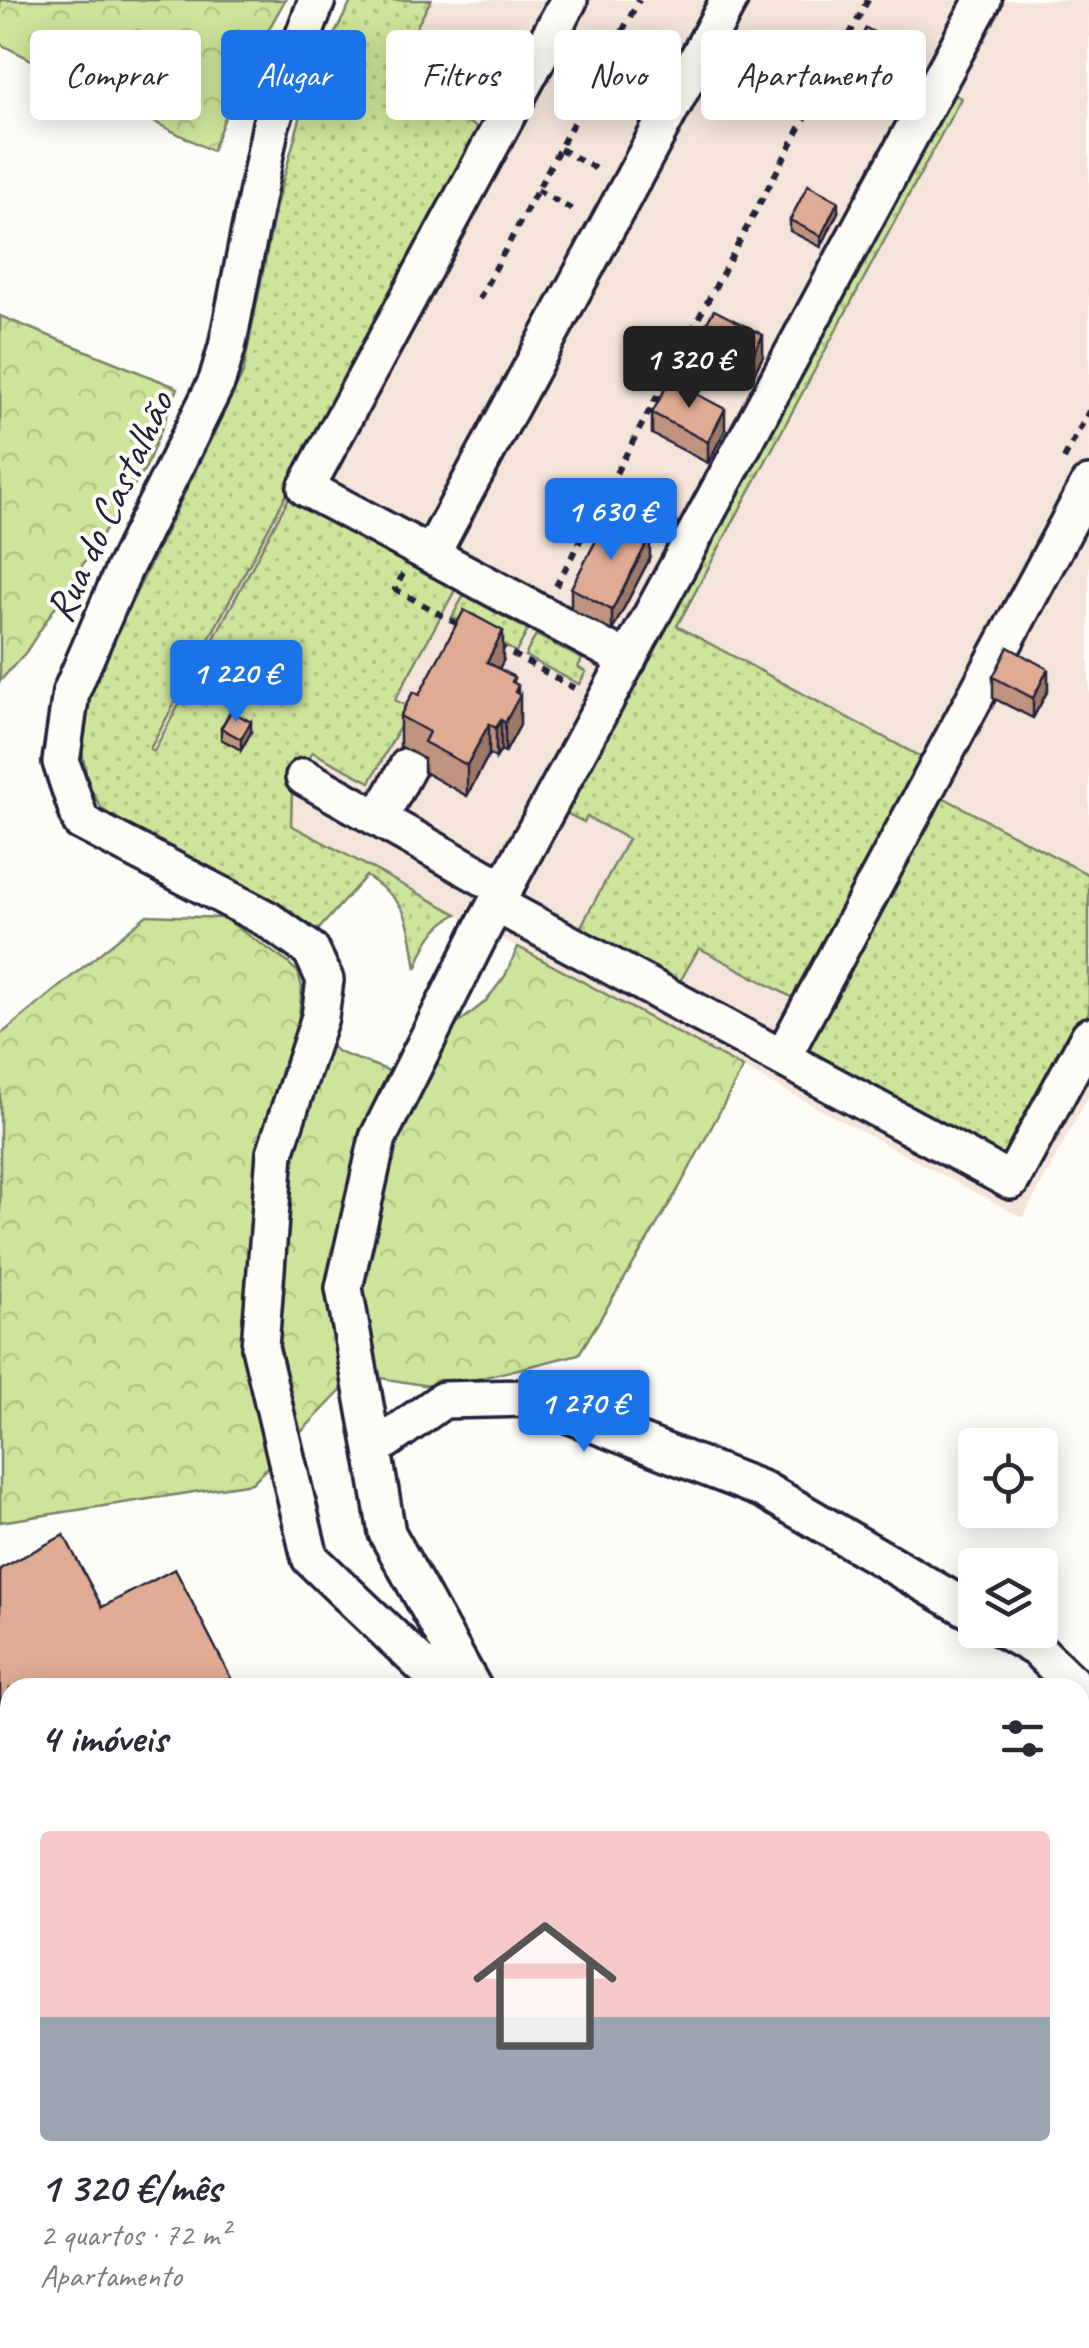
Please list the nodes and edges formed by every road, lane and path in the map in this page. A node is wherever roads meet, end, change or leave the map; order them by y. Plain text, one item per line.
1 (317, 0) edge
2 (568, 0) edge
3 (639, 0) edge
4 (729, 0) edge
5 (868, 0) edge
6 (983, 0) edge
7 (623, 30) edge
8 (575, 120) edge
9 (560, 149) junction
10 (601, 172) dead end
11 (537, 190) junction
12 (578, 213) dead end
13 (479, 299) dead end
14 (1089, 484) edge
15 (424, 551) junction
16 (542, 614) junction
17 (472, 632) edge
18 (487, 640) edge
19 (518, 658) junction
20 (628, 660) junction
21 (604, 705) junction
22 (408, 766) dead end
23 (304, 777) dead end
24 (379, 819) junction
25 (494, 907) junction
26 (1089, 1036) edge
27 (782, 1058) junction
28 (372, 1450) junction
29 (958, 1603) edge
30 (1035, 1648) edge
31 (436, 1678) edge
32 (467, 1678) edge
33 (1067, 1678) edge

1 - 31 street, Rua do Castalhão
2 - 15 street
3 - 7 path
4 - 15 street
5 - 16 path
6 - 20 street
8 - 9 path
9 - 10 path
9 - 11 path
11 - 12 path
11 - 13 path
14 - 27 street
15 - 16 street
15 - 17 path
16 - 19 path
16 - 20 street
18 - 19 path
19 - 21 path
20 - 21 street
21 - 25 street
22 - 24 street
23 - 24 street
24 - 25 street
25 - 27 street
25 - 28 street
26 - 27 street
28 - 29 street
28 - 32 street
30 - 33 street

